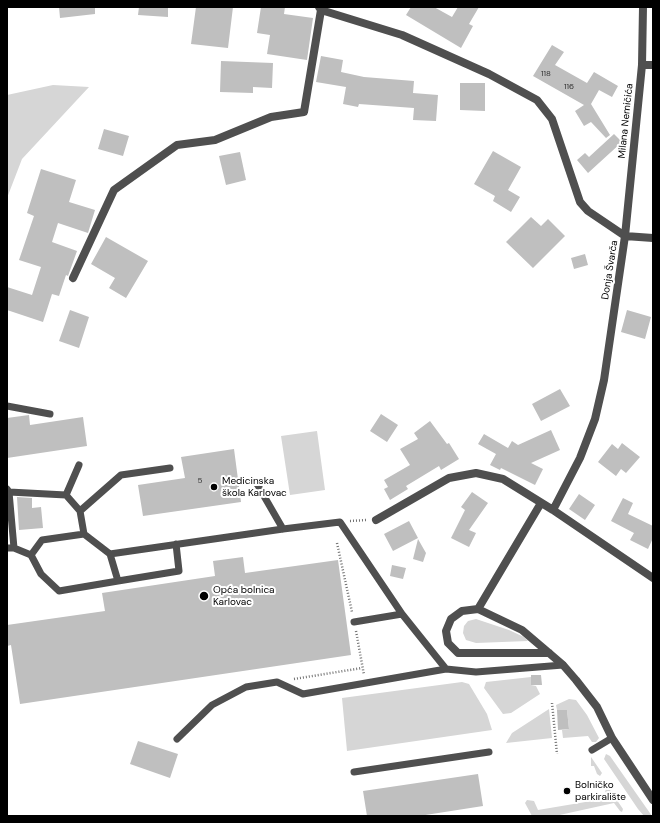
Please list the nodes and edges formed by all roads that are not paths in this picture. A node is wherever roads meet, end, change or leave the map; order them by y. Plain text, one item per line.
1 (643, 7) edge
2 (320, 8) edge
3 (642, 65) junction
4 (653, 65) edge
5 (625, 236) junction
6 (653, 238) edge
7 (73, 278) dead end
8 (7, 406) edge
9 (50, 414) dead end
10 (79, 465) dead end
11 (170, 468) dead end
12 (257, 484) dead end
13 (8, 490) edge
14 (66, 495) junction
15 (541, 503) junction
16 (553, 510) junction
17 (80, 511) junction
18 (376, 520) road end
19 (283, 529) junction
20 (84, 534) junction
21 (176, 544) junction
22 (11, 548) edge
23 (31, 554) junction
24 (110, 554) junction
25 (653, 578) edge
26 (118, 581) junction
27 (478, 609) junction
28 (402, 614) junction
29 (354, 622) road end
30 (548, 653) junction
31 (563, 666) junction
32 (446, 669) junction
33 (612, 738) junction
34 (177, 739) dead end
35 (592, 750) dead end
36 (489, 752) dead end
37 (354, 772) dead end
38 (653, 800) edge

1 - 3 street, Milana Nemičića
2 - 5 street, Donja Švarča
2 - 7 street
3 - 4 street
3 - 5 street, Milana Nemičića
5 - 6 street
5 - 16 street, Donja Švarča
8 - 9 lane
10 - 14 lane
11 - 17 lane
12 - 19 lane
13 - 14 lane
13 - 22 lane
14 - 17 lane
15 - 16 street
15 - 18 street
15 - 27 street
16 - 25 street
17 - 20 lane
19 - 21 lane
19 - 28 lane
20 - 23 lane
20 - 24 lane
21 - 24 lane
21 - 26 lane
22 - 23 lane
23 - 26 lane
24 - 26 lane
27 - 30 street
27 - 30 street
28 - 29 lane
28 - 32 lane
30 - 31 street
31 - 32 lane
31 - 33 street
32 - 34 lane
33 - 35 lane
33 - 38 street
36 - 37 lane

